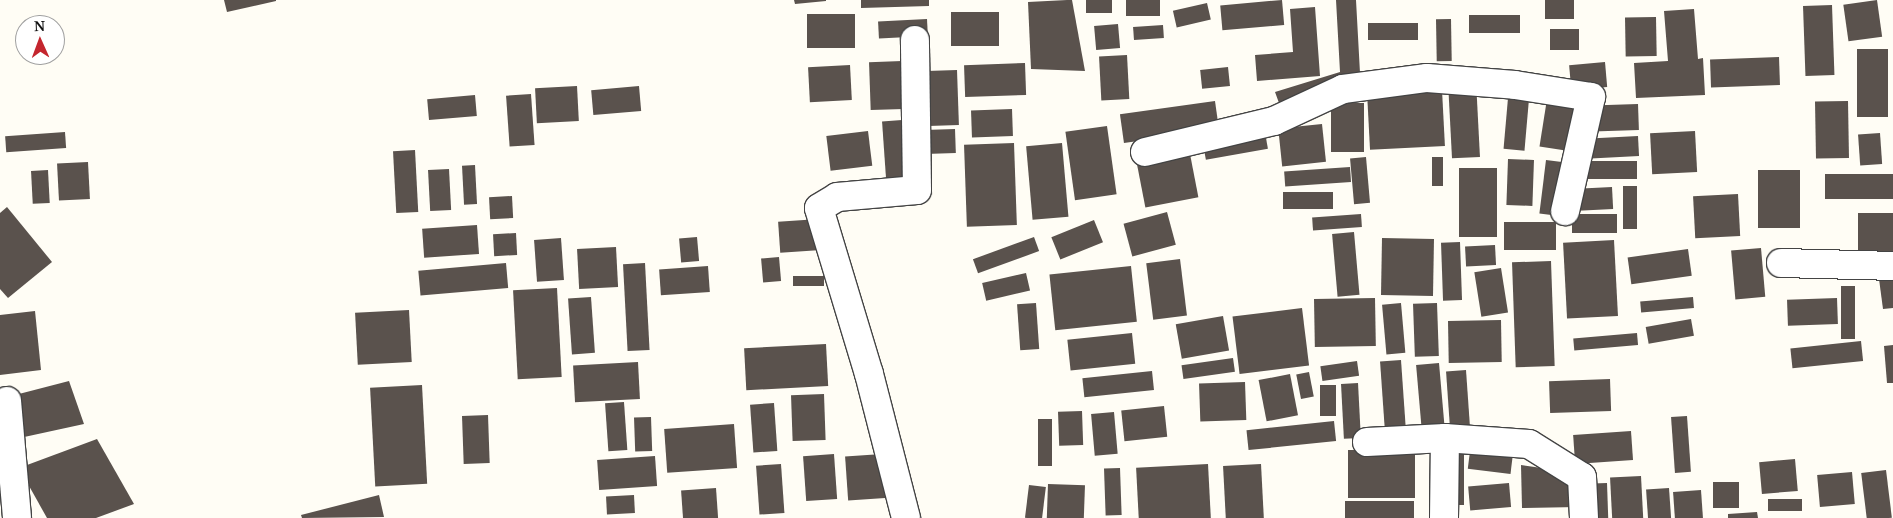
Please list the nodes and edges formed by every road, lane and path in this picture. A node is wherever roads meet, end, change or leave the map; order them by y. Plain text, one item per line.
1 (915, 40) dead end
2 (1146, 152) dead end
3 (1565, 211) dead end
4 (1780, 263) dead end
5 (1893, 266) edge
6 (7, 401) dead end
7 (1445, 438) junction
8 (1367, 442) dead end
9 (17, 518) edge
10 (906, 518) edge
11 (1444, 518) edge
12 (1584, 518) edge

1 - 10 street
2 - 3 street
4 - 5 street
6 - 9 street
7 - 8 street
7 - 11 street
7 - 12 street

